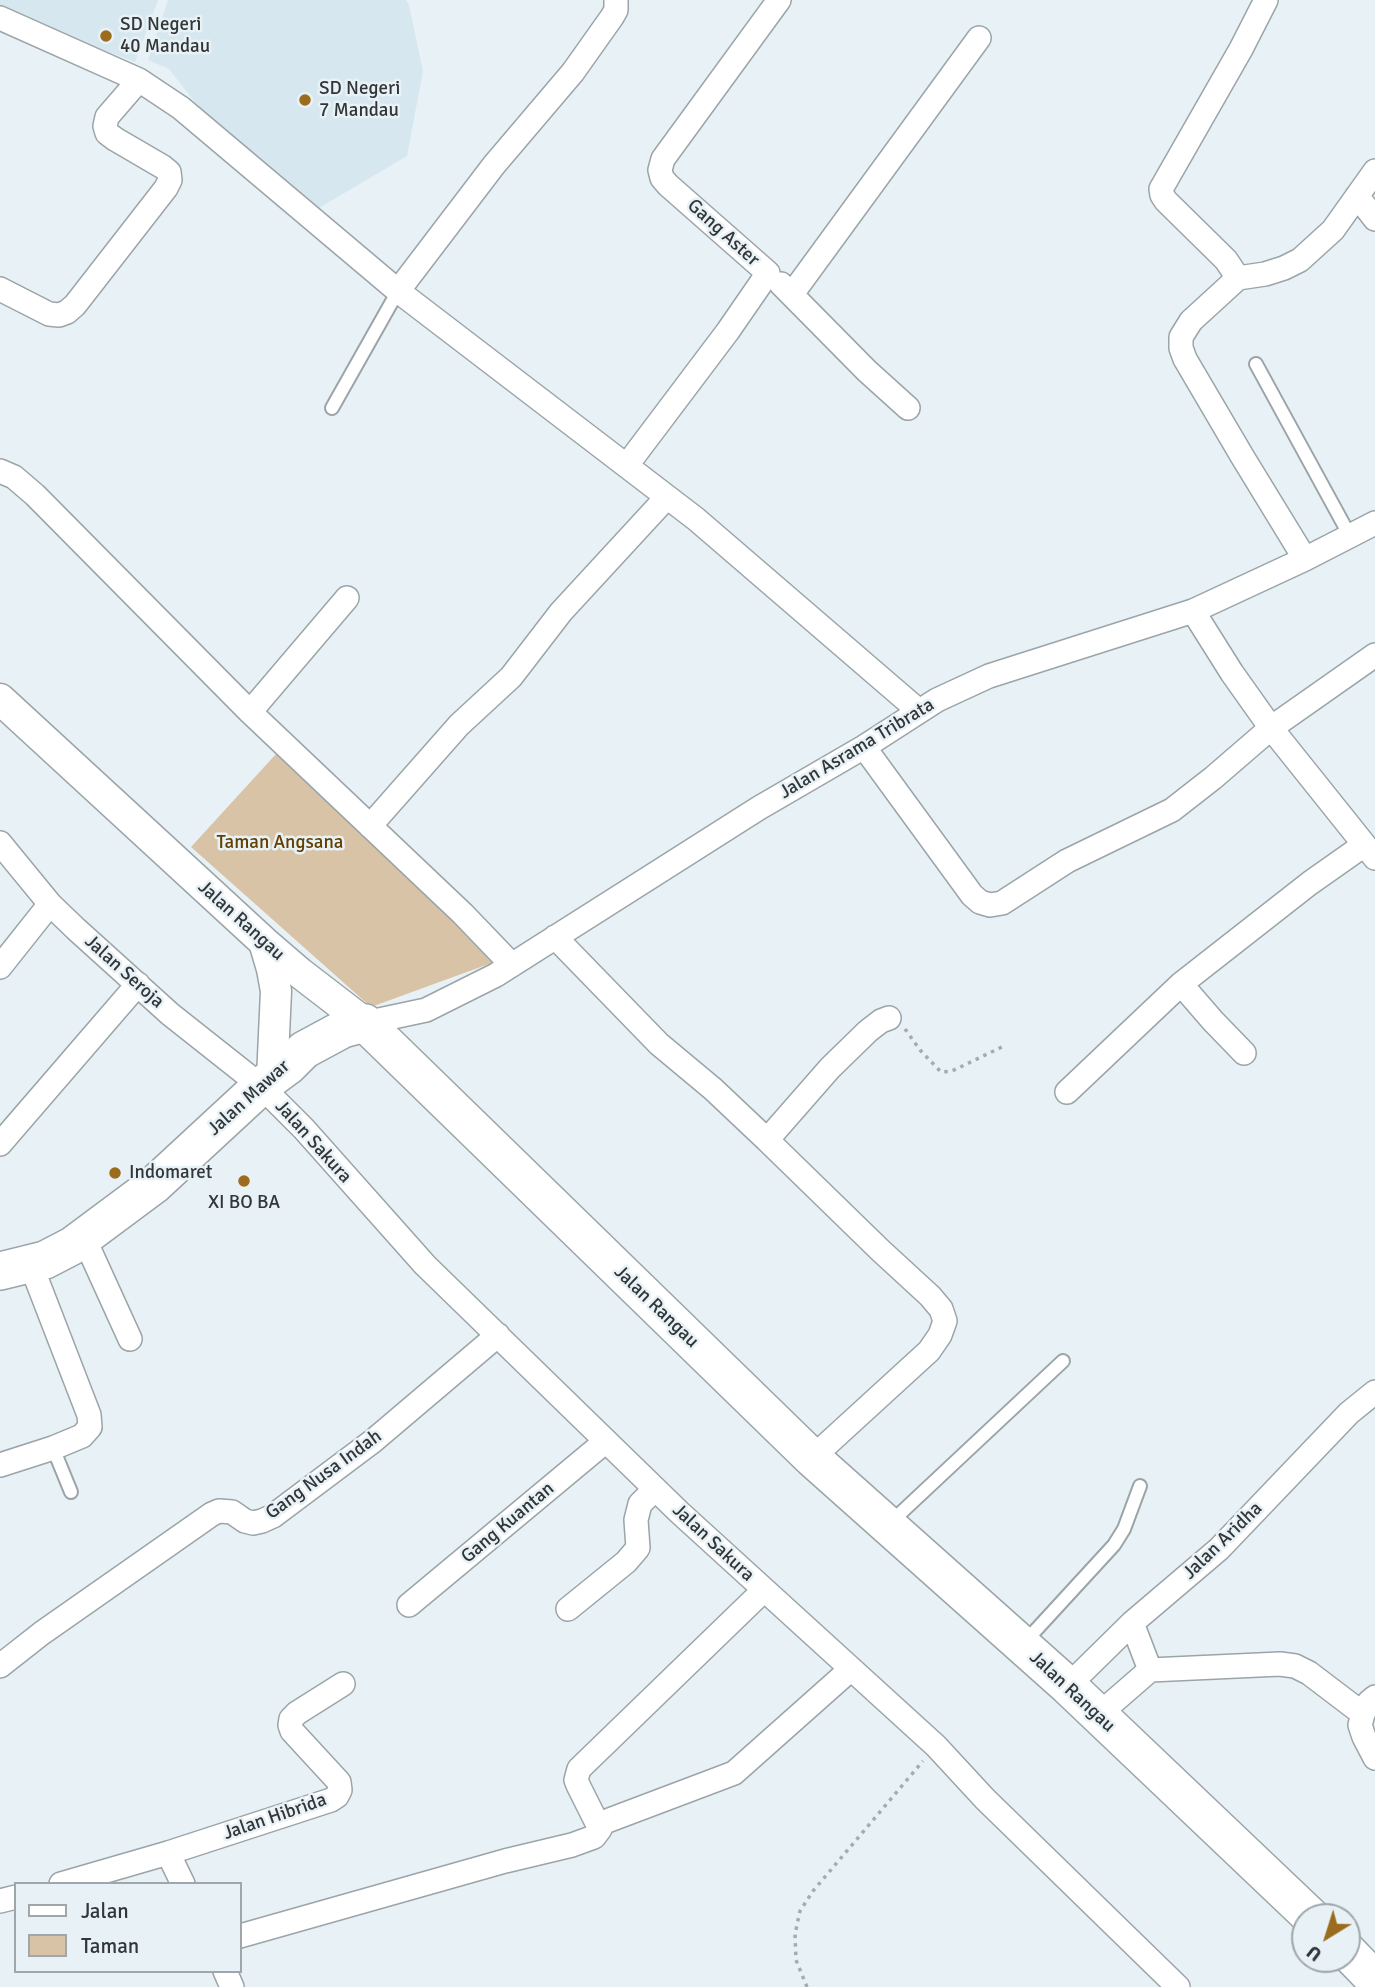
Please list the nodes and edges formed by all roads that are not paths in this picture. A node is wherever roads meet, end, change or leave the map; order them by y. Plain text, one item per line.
1 (616, 0) edge
2 (779, 0) edge
3 (1266, 0) edge
4 (0, 18) edge
5 (979, 38) dead end
6 (139, 80) junction
7 (1375, 172) edge
8 (1357, 197) junction
9 (1375, 219) edge
10 (768, 273) junction
11 (1238, 278) junction
12 (0, 289) edge
13 (398, 291) junction
14 (792, 294) junction
15 (1256, 363) dead end
16 (332, 408) dead end
17 (908, 408) dead end
18 (627, 465) junction
19 (0, 471) edge
20 (667, 497) junction
21 (1375, 523) edge
22 (1350, 536) junction
23 (1305, 559) junction
24 (347, 598) dead end
25 (1193, 611) junction
26 (1375, 654) edge
27 (0, 699) edge
28 (919, 711) junction
29 (250, 712) junction
30 (1271, 728) junction
31 (864, 747) junction
32 (370, 826) junction
33 (0, 843) edge
34 (1370, 851) edge
35 (50, 904) junction
36 (555, 937) junction
37 (264, 942) junction
38 (512, 965) junction
39 (0, 968) edge
40 (300, 973) junction
41 (138, 984) junction
42 (1181, 984) junction
43 (426, 1010) junction
44 (889, 1018) road end
45 (389, 1041) junction
46 (1244, 1053) dead end
47 (274, 1077) junction
48 (1066, 1092) dead end
49 (767, 1140) junction
50 (0, 1144) edge
51 (84, 1238) junction
52 (15, 1268) edge
53 (498, 1335) junction
54 (130, 1339) dead end
55 (1063, 1361) dead end
56 (1375, 1392) edge
57 (606, 1441) junction
58 (53, 1448) junction
59 (812, 1458) junction
60 (0, 1465) edge
61 (1140, 1486) dead end
62 (655, 1489) junction
63 (71, 1492) dead end
64 (887, 1526) junction
65 (764, 1590) junction
66 (410, 1605) dead end
67 (568, 1609) dead end
68 (1132, 1623) junction
69 (1022, 1646) junction
70 (0, 1666) edge
71 (851, 1669) junction
72 (1150, 1670) junction
73 (344, 1684) dead end
74 (1068, 1686) junction
75 (1369, 1706) edge
76 (1097, 1716) junction
77 (1375, 1758) edge
78 (598, 1824) junction
79 (168, 1853) junction
80 (68, 1882) edge
81 (182, 1882) edge
82 (1296, 1903) edge
83 (242, 1935) edge
84 (1178, 1987) edge

1 - 13 street
2 - 10 street, Gang Aster
3 - 11 street
4 - 6 street
5 - 14 street
6 - 12 street
6 - 13 street
7 - 8 street
8 - 9 street
8 - 11 street
10 - 14 street
10 - 18 street, Gang Aster
11 - 23 street
13 - 16 lane
13 - 18 street
14 - 17 street
15 - 22 lane
18 - 20 street
19 - 29 street
20 - 28 street
20 - 32 street
21 - 22 street, Jalan Asrama Tribrata
22 - 23 street, Jalan Asrama Tribrata
23 - 25 street, Jalan Asrama Tribrata
24 - 29 street
25 - 28 street, Jalan Asrama Tribrata
25 - 30 street
26 - 30 street
27 - 37 street, Jalan Rangau
28 - 31 street, Jalan Asrama Tribrata
29 - 32 street
30 - 31 street
30 - 34 street
31 - 36 street, Jalan Asrama Tribrata
32 - 38 street
33 - 35 street, Jalan Seroja
34 - 42 street
35 - 39 street
35 - 41 street, Jalan Seroja
36 - 38 street, Jalan Asrama Tribrata
36 - 49 street
37 - 40 street, Jalan Rangau
37 - 47 street
38 - 43 street, Jalan Asrama Tribrata
40 - 45 street, Jalan Rangau
40 - 47 street
41 - 47 street, Jalan Seroja
41 - 50 street
42 - 46 street
42 - 48 street
43 - 45 street, Jalan Asrama Tribrata
43 - 45 street
44 - 49 street
45 - 47 main road, Jalan Mawar
45 - 59 main road, Jalan Rangau
47 - 51 main road, Jalan Mawar
47 - 53 street, Jalan Sakura
49 - 59 street
51 - 52 main road, Jalan Mawar
51 - 54 street
52 - 58 street
53 - 57 street, Jalan Sakura
53 - 70 street, Gang Nusa Indah
55 - 64 lane
56 - 68 street, Jalan Aridha
57 - 62 street, Jalan Sakura
57 - 66 street, Gang Kuantan
58 - 60 street
58 - 63 lane
59 - 64 main road, Jalan Rangau
61 - 69 lane
62 - 65 street, Jalan Sakura
62 - 67 street
64 - 69 main road, Jalan Rangau
65 - 71 street, Jalan Sakura
65 - 78 street
68 - 72 street
68 - 74 street, Jalan Aridha
69 - 74 main road, Jalan Rangau
71 - 78 street
71 - 84 street, Jalan Sakura
72 - 75 street
72 - 76 street
73 - 79 street, Jalan Hibrida
74 - 76 main road, Jalan Rangau
75 - 77 street
76 - 82 main road, Jalan Rangau
78 - 83 street
79 - 80 street, Jalan Hibrida
79 - 81 street

